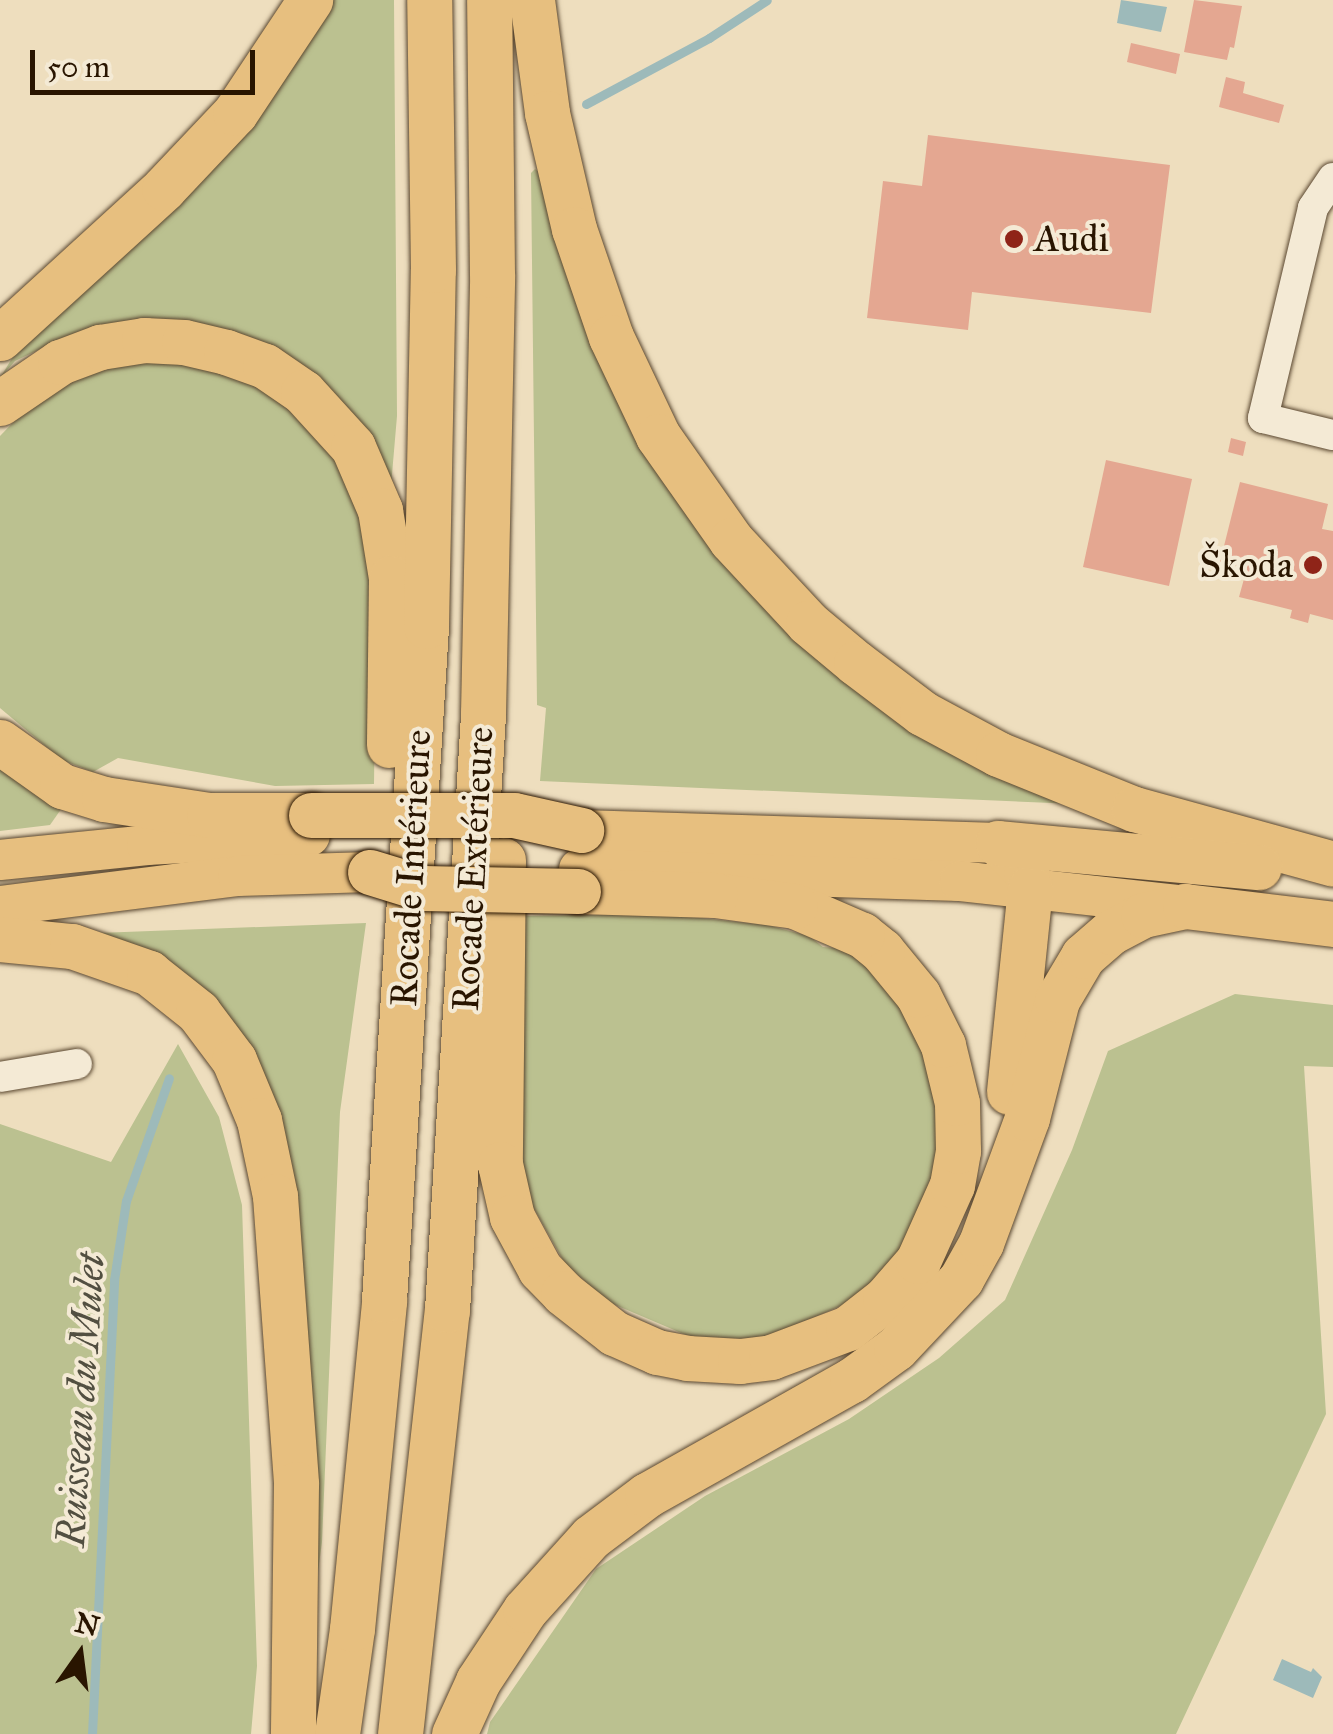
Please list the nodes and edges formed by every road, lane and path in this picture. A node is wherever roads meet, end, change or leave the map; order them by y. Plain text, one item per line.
1 (310, 0) edge
2 (429, 0) edge
3 (489, 0) edge
4 (532, 0) edge
5 (1333, 178) edge
6 (0, 338) edge
7 (0, 403) edge
8 (1333, 435) edge
9 (483, 714) junction
10 (0, 742) edge
11 (310, 842) junction
12 (998, 842) junction
13 (0, 860) edge
14 (579, 863) junction
15 (1333, 864) edge
16 (370, 872) joint
17 (1333, 874) edge
18 (1030, 888) junction
19 (0, 906) edge
20 (1185, 906) junction
21 (1333, 924) edge
22 (0, 939) edge
23 (404, 1004) junction
24 (77, 1064) dead end
25 (0, 1077) edge
26 (998, 1198) junction
27 (293, 1734) edge
28 (337, 1734) edge
29 (400, 1734) edge
30 (454, 1734) edge

1 - 6 highway
2 - 23 highway, Rocade Intérieure
3 - 9 highway, Rocade Extérieure
4 - 15 highway
5 - 8 street
7 - 23 highway
9 - 14 highway
9 - 29 highway, Rocade Extérieure
10 - 11 highway
11 - 13 main road
11 - 14 highway, bridge
11 - 16 main road
11 - 19 main road
12 - 14 main road
12 - 17 highway
12 - 18 highway
14 - 16 highway, bridge
14 - 18 main road
18 - 20 main road
18 - 26 highway
20 - 21 highway
20 - 26 highway
22 - 27 highway
23 - 28 highway, Rocade Intérieure
24 - 25 street
26 - 30 highway

